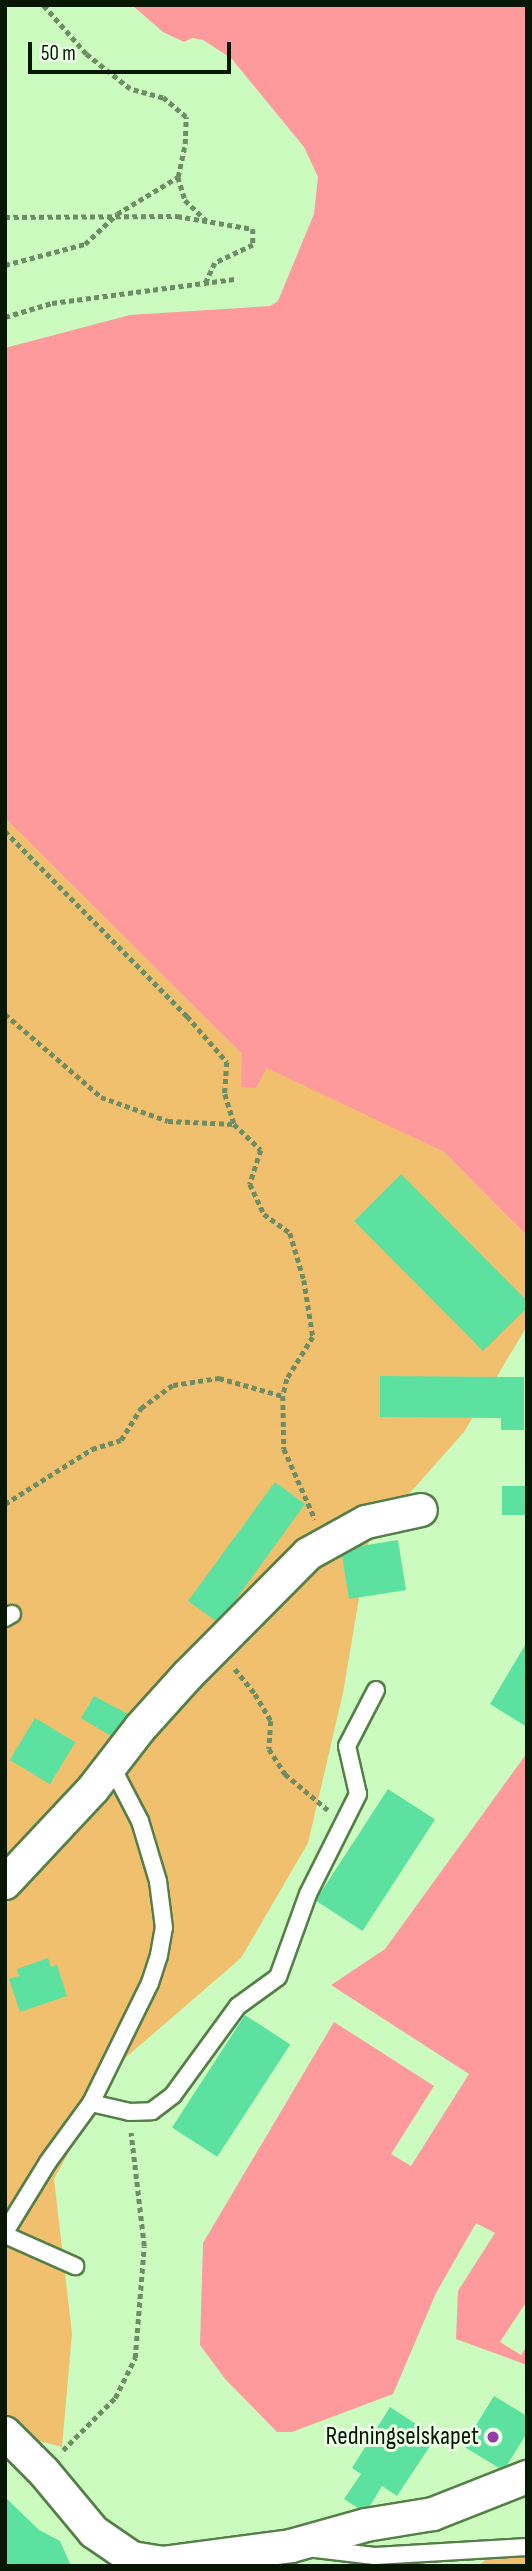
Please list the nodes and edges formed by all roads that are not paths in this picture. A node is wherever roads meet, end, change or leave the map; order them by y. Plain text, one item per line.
1 (421, 1510) dead end
2 (376, 1690) dead end
3 (112, 1767) junction
4 (5, 1883) edge
5 (91, 2103) junction
6 (5, 2233) edge
7 (75, 2266) dead end
8 (5, 2433) edge
9 (527, 2477) edge
10 (291, 2546) junction
11 (526, 2548) edge

1 - 3 street
2 - 5 lane
3 - 4 street
3 - 5 lane
5 - 6 lane
6 - 7 lane
8 - 10 street
9 - 10 street
10 - 11 lane

